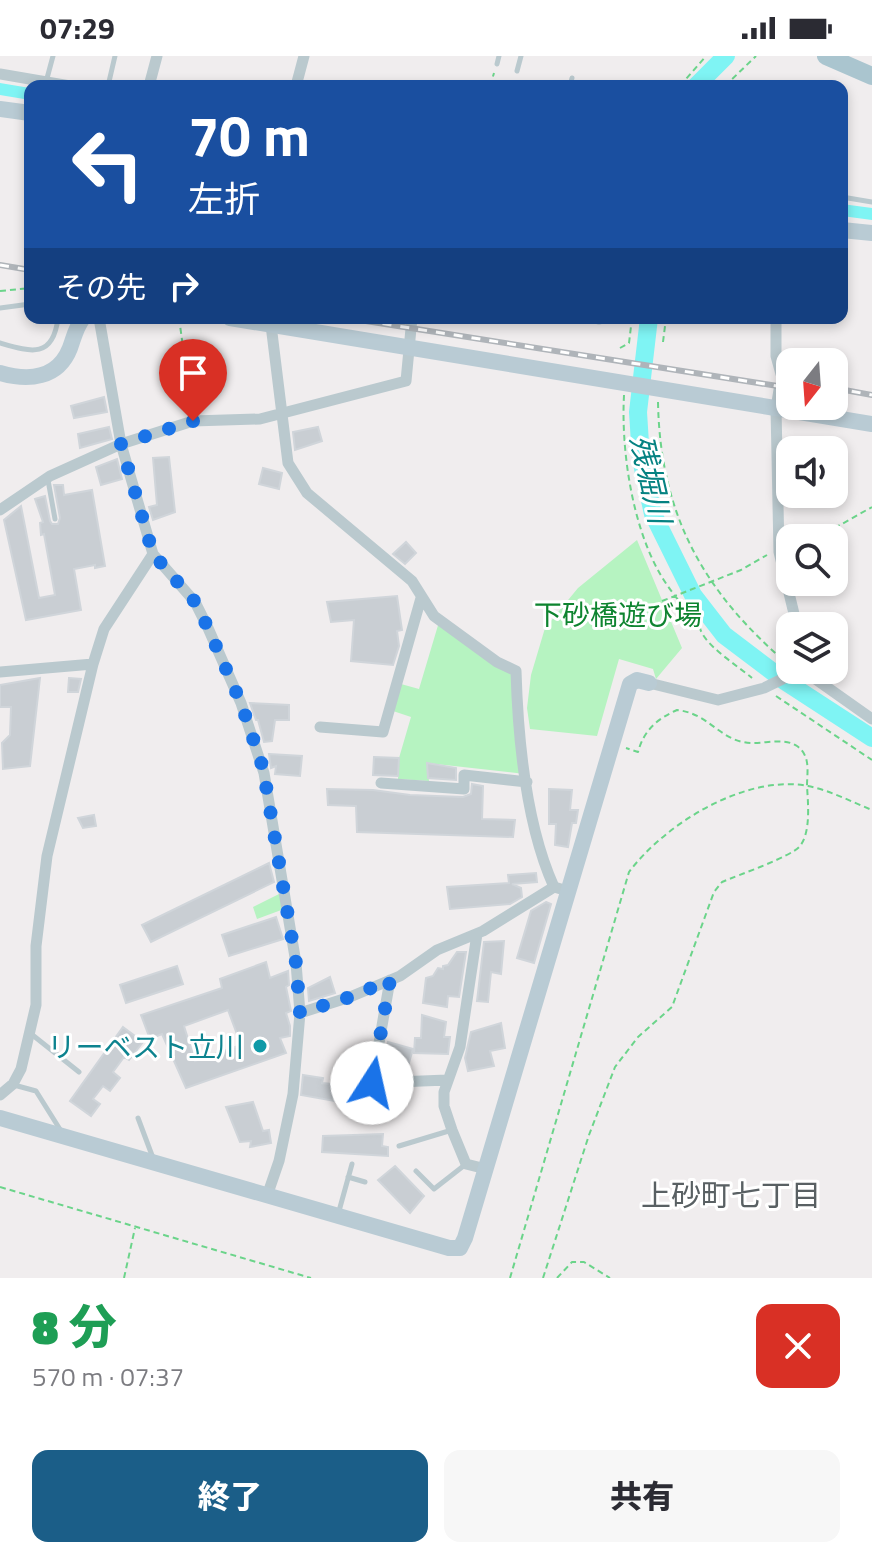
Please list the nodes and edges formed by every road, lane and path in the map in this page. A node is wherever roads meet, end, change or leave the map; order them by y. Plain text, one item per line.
1 (53, 56) edge
2 (115, 56) edge
3 (157, 56) edge
4 (304, 56) edge
5 (499, 56) edge
6 (521, 56) edge
7 (706, 56) edge
8 (756, 56) edge
9 (826, 56) edge
10 (497, 64) joint
11 (517, 71) dead end
12 (0, 74) edge
13 (872, 76) edge
14 (34, 80) edge
15 (47, 80) edge
16 (109, 80) edge
17 (151, 80) edge
18 (298, 80) edge
19 (492, 80) edge
20 (685, 80) edge
21 (731, 80) edge
22 (0, 109) edge
23 (24, 112) edge
24 (848, 198) edge
25 (872, 202) edge
26 (848, 231) edge
27 (872, 233) edge
28 (24, 289) edge
29 (0, 291) edge
30 (24, 305) edge
31 (0, 308) edge
32 (57, 324) edge
33 (80, 324) edge
34 (100, 324) edge
35 (180, 324) edge
36 (265, 324) edge
37 (411, 324) edge
38 (631, 324) edge
39 (665, 324) edge
40 (776, 324) edge
41 (271, 325) junction
42 (663, 342) dead end
43 (0, 343) edge
44 (409, 348) junction
45 (620, 348) dead end
46 (776, 348) edge
47 (0, 373) edge
48 (627, 387) junction
49 (658, 392) junction
50 (776, 408) edge
51 (282, 414) junction
52 (776, 420) edge
53 (848, 420) edge
54 (193, 421) junction
55 (872, 424) edge
56 (121, 444) junction
57 (48, 478) junction
58 (872, 507) edge
59 (0, 510) edge
60 (55, 519) dead end
61 (842, 524) edge
62 (773, 552) dead end
63 (153, 554) junction
64 (711, 582) junction
65 (678, 595) junction
66 (421, 598) junction
67 (662, 601) dead end
68 (794, 612) edge
69 (776, 654) edge
70 (93, 664) junction
71 (0, 672) edge
72 (776, 681) edge
73 (649, 683) joint
74 (823, 684) edge
75 (766, 687) junction
76 (871, 717) edge
77 (320, 727) dead end
78 (631, 749) dead end
79 (872, 760) edge
80 (527, 782) junction
81 (381, 783) dead end
82 (807, 785) junction
83 (872, 810) edge
84 (561, 889) junction
85 (477, 934) junction
86 (390, 980) junction
87 (300, 1013) junction
88 (29, 1033) junction
89 (79, 1072) dead end
90 (447, 1080) junction
91 (13, 1084) junction
92 (0, 1095) edge
93 (0, 1118) edge
94 (138, 1118) dead end
95 (452, 1130) junction
96 (64, 1136) junction
97 (399, 1146) dead end
98 (154, 1163) junction
99 (352, 1164) dead end
100 (466, 1164) junction
101 (486, 1169) junction
102 (416, 1171) dead end
103 (348, 1177) junction
104 (365, 1182) dead end
105 (0, 1187) edge
106 (267, 1196) junction
107 (337, 1216) junction
108 (135, 1227) junction
109 (124, 1278) edge
110 (311, 1278) edge
111 (510, 1278) edge
112 (543, 1278) edge
113 (557, 1278) edge
114 (610, 1278) edge

1 - 15 lane
2 - 16 lane
3 - 17 street
4 - 18 street
5 - 10 lane
6 - 11 lane
7 - 20 path
8 - 21 path
9 - 13 main road
10 - 19 path
12 - 14 street
22 - 23 street
24 - 25 lane
26 - 27 street
28 - 29 path
30 - 31 lane
32 - 43 lane
33 - 47 street
34 - 56 street
35 - 54 path
36 - 41 street
37 - 44 street
38 - 45 path
39 - 42 path
40 - 46 street
41 - 44 street
41 - 51 street
44 - 48 street
44 - 51 street
48 - 49 street
48 - 65 path
49 - 50 street
49 - 64 path
51 - 54 street
51 - 66 street
52 - 68 street
53 - 55 street
54 - 56 street
56 - 57 street
56 - 63 street
57 - 59 street
57 - 60 lane
58 - 61 path
62 - 64 path
63 - 70 street
63 - 87 street
64 - 65 path
64 - 69 path
65 - 67 path
65 - 75 path
66 - 77 street
66 - 80 street
70 - 71 street
70 - 88 street
72 - 75 street
73 - 75 street
73 - 84 street
74 - 76 street
75 - 79 path
78 - 82 path
80 - 81 street
80 - 84 street
82 - 83 path
82 - 111 path
82 - 112 path
84 - 85 street
84 - 101 street
85 - 86 street
85 - 90 street
86 - 87 street
86 - 90 street
87 - 106 street
88 - 89 lane
88 - 91 street
90 - 95 street
91 - 92 street
91 - 96 lane
93 - 96 street
94 - 98 lane
95 - 97 lane
95 - 100 street
96 - 98 street
98 - 106 street
99 - 103 lane
100 - 101 street
100 - 102 lane
101 - 107 street
103 - 104 lane
103 - 107 lane
105 - 108 path
106 - 107 street
108 - 109 path
108 - 110 path
113 - 114 path

